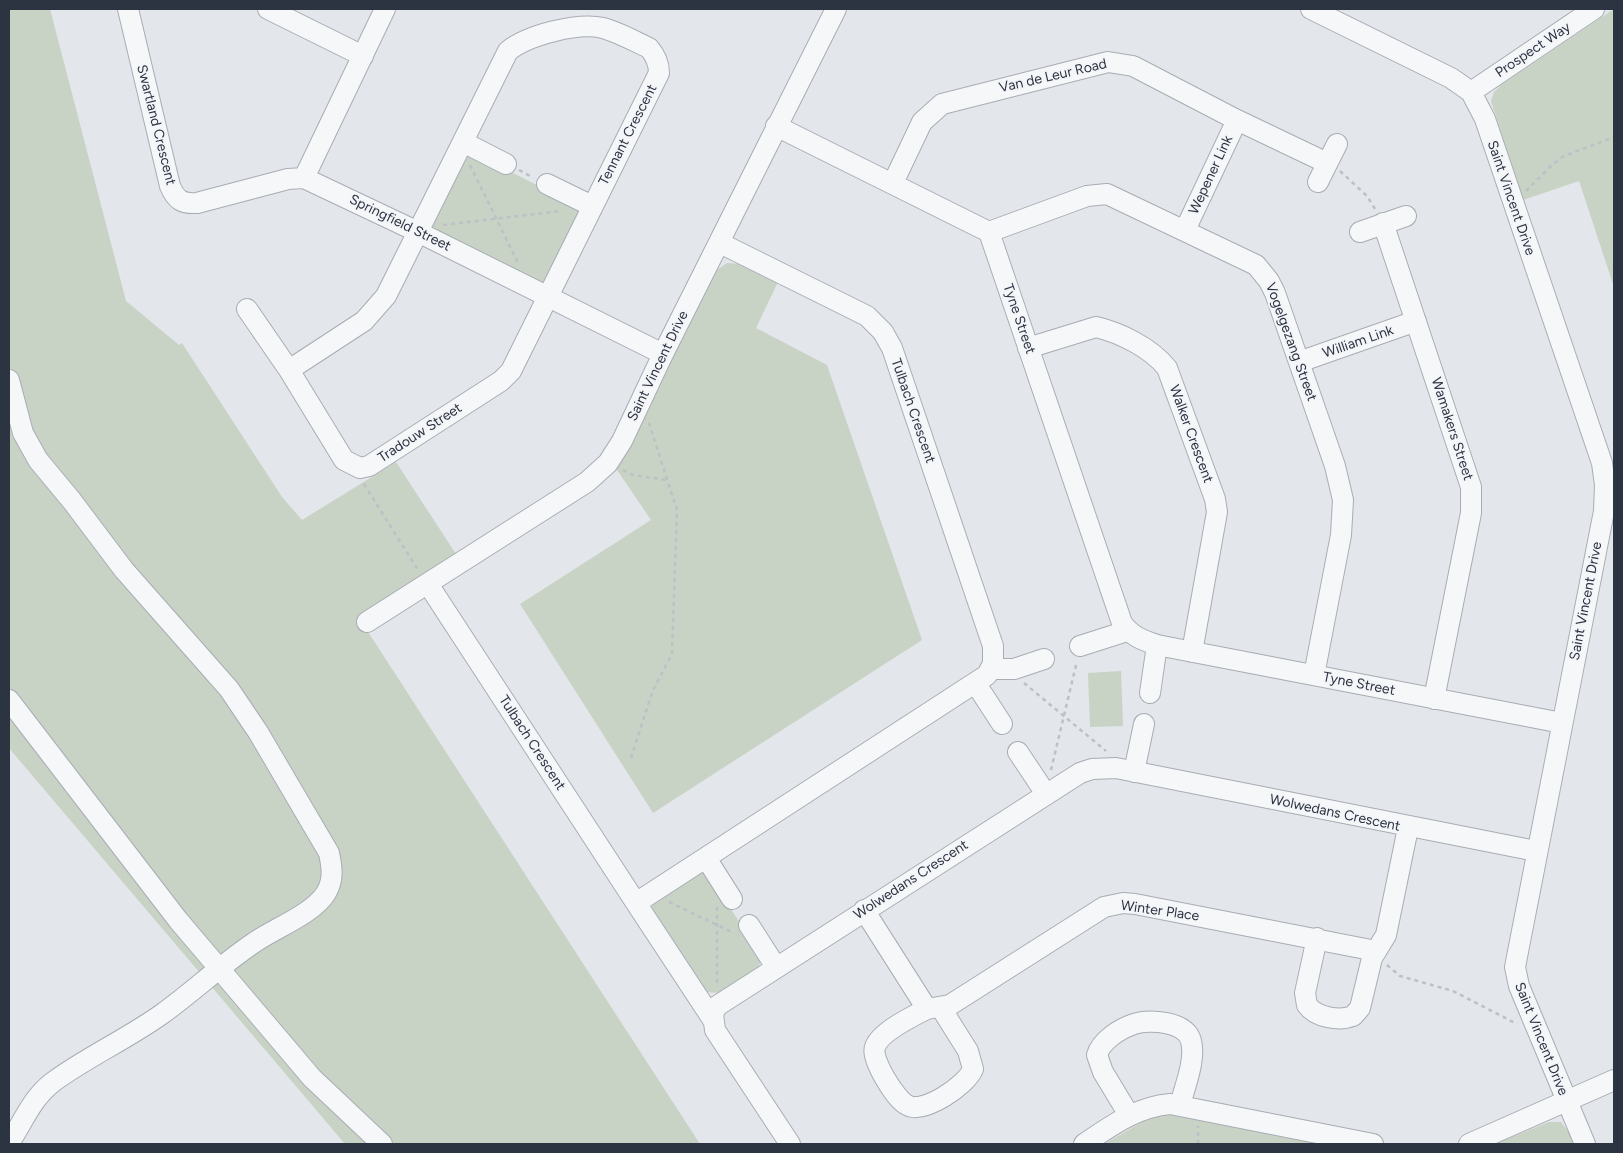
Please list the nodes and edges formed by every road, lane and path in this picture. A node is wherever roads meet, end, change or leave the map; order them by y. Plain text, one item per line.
1 (128, 9) edge
2 (268, 9) edge
3 (386, 9) edge
4 (836, 9) edge
5 (1311, 9) edge
6 (1594, 9) edge
7 (363, 56) junction
8 (1471, 92) junction
9 (1237, 120) junction
10 (776, 126) junction
11 (1614, 137) edge
12 (1336, 144) dead end
13 (464, 149) junction
14 (1327, 163) junction
15 (506, 164) joint
16 (304, 178) junction
17 (1318, 182) dead end
18 (893, 183) junction
19 (547, 184) joint
20 (1513, 201) junction
21 (588, 204) junction
22 (1406, 216) dead end
23 (496, 217) junction
24 (1383, 224) junction
25 (1185, 230) junction
26 (989, 232) junction
27 (1360, 232) dead end
28 (424, 235) junction
29 (720, 243) junction
30 (519, 266) dead end
31 (548, 297) junction
32 (247, 309) dead end
33 (1416, 321) junction
34 (1028, 348) junction
35 (663, 354) junction
36 (1299, 362) junction
37 (289, 370) junction
38 (9, 380) edge
39 (642, 399) junction
40 (608, 463) junction
41 (360, 468) junction
42 (668, 480) junction
43 (1610, 484) edge
44 (428, 584) junction
45 (367, 622) dead end
46 (1127, 631) junction
47 (1157, 645) junction
48 (1080, 646) joint
49 (1192, 652) junction
50 (1044, 659) dead end
51 (990, 669) junction
52 (1014, 669) junction
53 (1314, 676) junction
54 (976, 684) junction
55 (1150, 693) dead end
56 (1434, 699) junction
57 (9, 700) edge
58 (1064, 716) junction
59 (1562, 723) junction
60 (1002, 724) dead end
61 (1144, 724) dead end
62 (1018, 752) dead end
63 (631, 758) dead end
64 (1125, 770) junction
65 (1042, 788) junction
66 (1408, 828) junction
67 (1536, 851) junction
68 (706, 858) junction
69 (644, 898) junction
70 (724, 902) joint
71 (864, 910) junction
72 (716, 925) junction
73 (749, 925) dead end
74 (1317, 938) junction
75 (761, 944) junction
76 (1374, 955) junction
77 (776, 967) junction
78 (220, 969) junction
79 (934, 1008) junction
80 (715, 1013) junction
81 (1536, 1028) junction
82 (1614, 1080) edge
83 (1566, 1101) junction
84 (1180, 1105) junction
85 (1129, 1115) junction
86 (9, 1143) edge
87 (382, 1144) edge
88 (790, 1144) edge
89 (1084, 1144) edge
90 (1373, 1144) edge
91 (1469, 1144) edge
92 (1585, 1144) edge

1 - 16 street, Swartland Crescent
2 - 7 street
3 - 7 street
4 - 10 street, Saint Vincent Drive
5 - 8 street, Saint Vincent Drive
6 - 8 street, Prospect Way
7 - 16 street
8 - 20 street, Saint Vincent Drive
9 - 14 street, Van de Leur Road
9 - 18 street, Van de Leur Road
9 - 25 street, Wepener Link
10 - 18 street
10 - 29 street, Saint Vincent Drive
11 - 20 path
12 - 14 street
13 - 15 street
13 - 21 street, Tennant Crescent
13 - 23 path
13 - 28 street, Tennant Crescent
14 - 17 street
14 - 24 path
15 - 19 path
16 - 28 street, Springfield Street
18 - 26 street
19 - 21 street
20 - 43 street, Saint Vincent Drive
21 - 23 path
21 - 31 street, Tennant Crescent
22 - 24 street
23 - 28 path
23 - 30 path
24 - 27 street
24 - 33 street, Wamakers Street
25 - 26 street, Vogelgezang Street
25 - 36 street, Vogelgezang Street
26 - 34 street, Tyne Street
28 - 31 street, Springfield Street
28 - 37 street
29 - 35 street, Saint Vincent Drive
29 - 51 street, Tulbach Crescent
31 - 35 street, Springfield Street
31 - 41 street, Tradouw Street
32 - 37 street
33 - 36 street, William Link
33 - 56 street, Wamakers Street
34 - 46 street, Tyne Street
34 - 49 street, Walker Crescent
35 - 39 street, Saint Vincent Drive
36 - 53 street, Vogelgezang Street
37 - 41 street
38 - 78 street
39 - 40 street, Saint Vincent Drive
39 - 42 path
40 - 42 path
40 - 44 street, Saint Vincent Drive
41 - 44 path
42 - 63 path
43 - 59 street, Saint Vincent Drive
44 - 45 street, Saint Vincent Drive
44 - 69 street, Tulbach Crescent
46 - 47 street, Tyne Street
46 - 48 street
47 - 49 street, Tyne Street
47 - 55 street
48 - 58 path
49 - 53 street, Tyne Street
50 - 52 street
51 - 52 street
51 - 54 street
52 - 58 path
53 - 56 street, Tyne Street
54 - 60 street
54 - 68 street
56 - 59 street, Tyne Street
57 - 78 street
58 - 64 path
58 - 65 path
59 - 67 street, Saint Vincent Drive
61 - 64 street
62 - 65 street
64 - 65 street, Wolwedans Crescent
64 - 66 street, Wolwedans Crescent
65 - 71 street, Wolwedans Crescent
66 - 67 street, Wolwedans Crescent
66 - 76 street
67 - 81 street, Saint Vincent Drive
68 - 69 street
68 - 70 street
69 - 72 path
69 - 80 street, Tulbach Crescent
70 - 72 path
71 - 77 street, Wolwedans Crescent
71 - 79 street, Winter Place
72 - 75 path
72 - 80 path
73 - 75 street
74 - 76 street, Winter Place
74 - 76 street
74 - 79 street, Winter Place
75 - 77 street
76 - 81 path
77 - 80 street, Wolwedans Crescent
78 - 86 street
78 - 87 street
79 - 79 street, Winter Place
80 - 88 street
81 - 83 street, Saint Vincent Drive
82 - 83 street
83 - 91 street
83 - 92 street, Saint Vincent Drive
84 - 85 street
84 - 85 street
84 - 90 street
85 - 89 street

